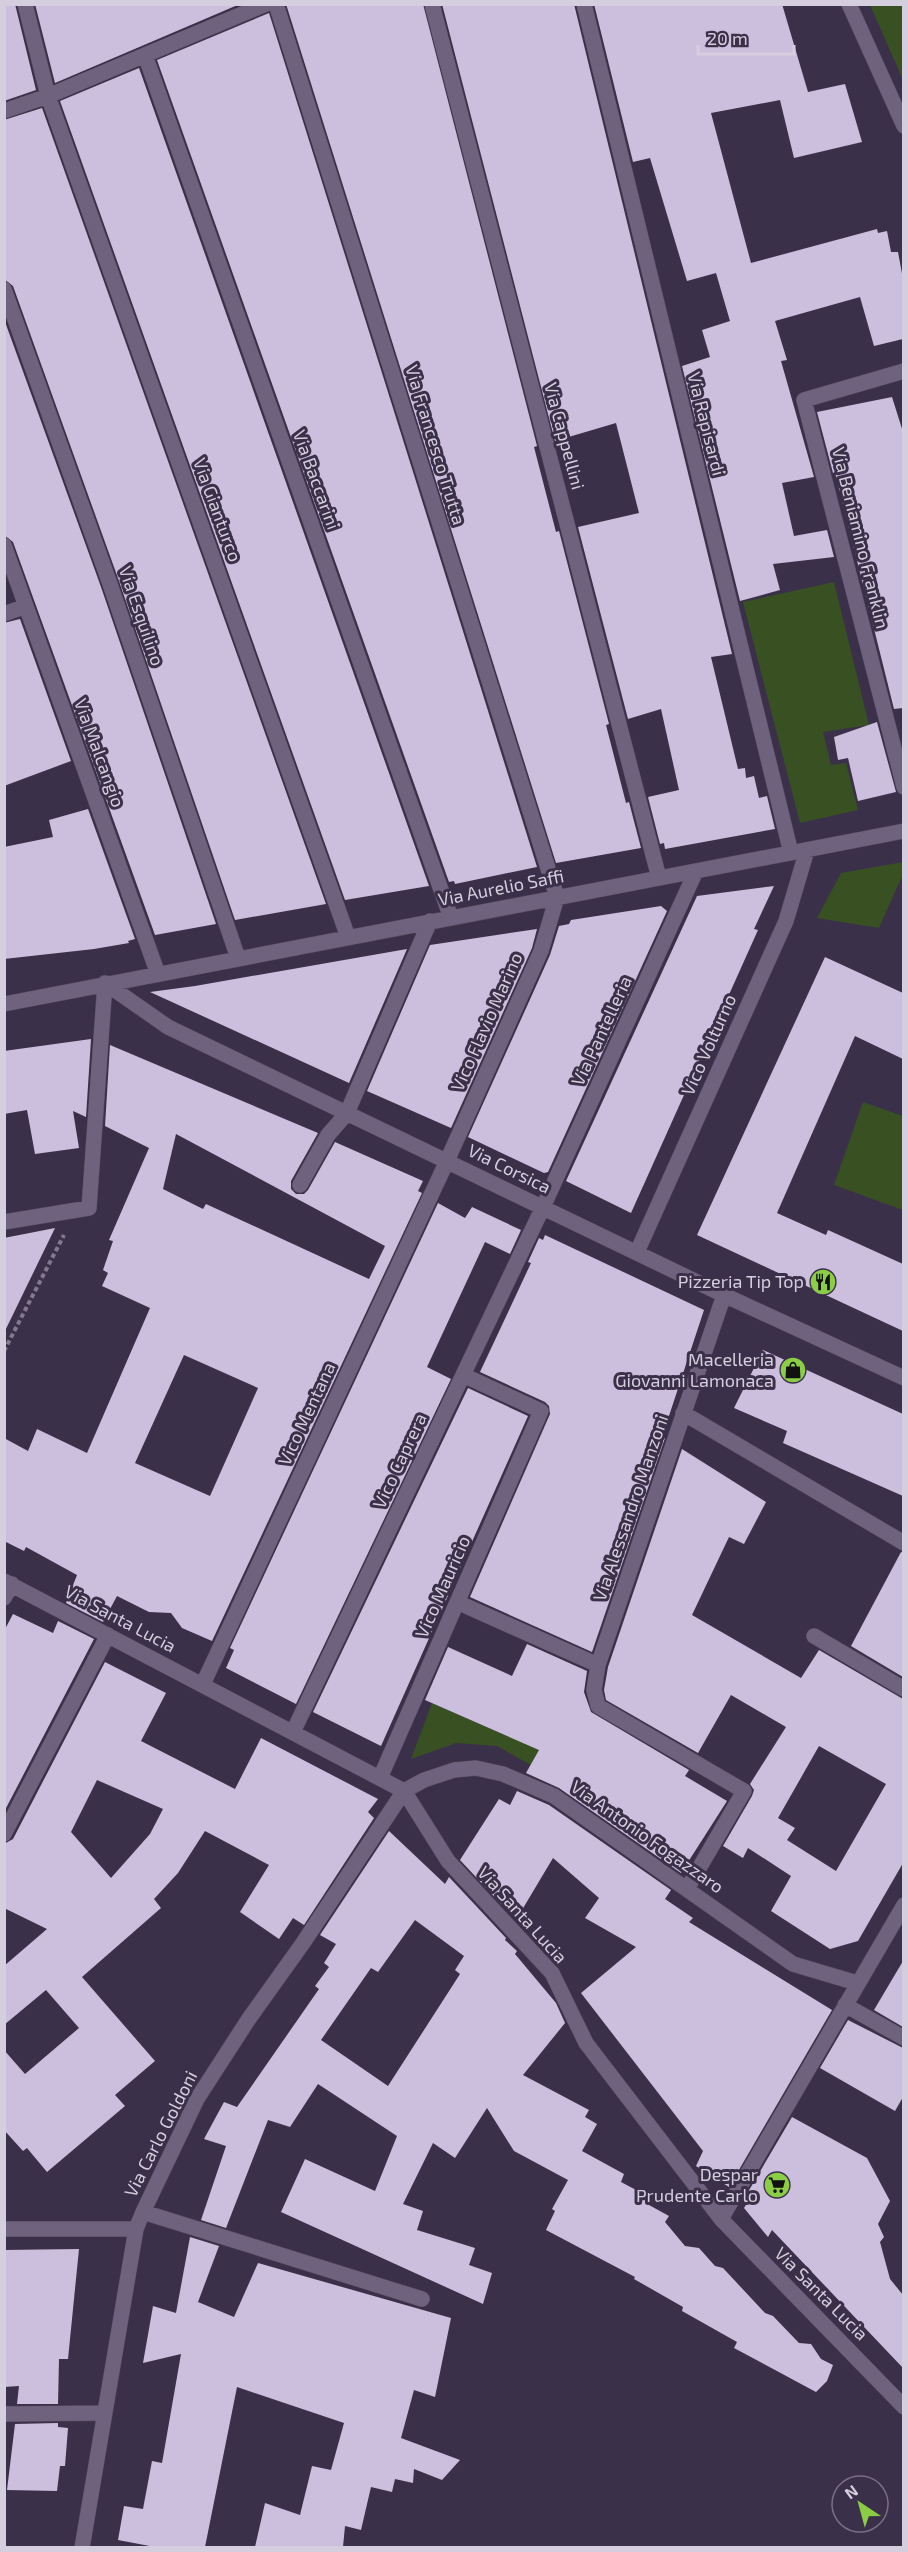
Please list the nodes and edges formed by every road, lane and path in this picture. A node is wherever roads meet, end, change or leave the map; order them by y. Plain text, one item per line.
1 (26, 4) edge
2 (266, 4) edge
3 (276, 4) edge
4 (432, 4) edge
5 (584, 4) edge
6 (849, 4) edge
7 (145, 55) junction
8 (48, 96) junction
9 (4, 111) edge
10 (903, 126) edge
11 (4, 289) edge
12 (902, 376) edge
13 (4, 545) edge
14 (26, 606) junction
15 (4, 614) edge
16 (903, 787) edge
17 (903, 831) edge
18 (807, 850) junction
19 (791, 853) junction
20 (696, 871) junction
21 (659, 878) junction
22 (557, 897) junction
23 (451, 918) junction
24 (430, 921) junction
25 (348, 937) junction
26 (238, 958) junction
27 (158, 974) junction
28 (105, 984) junction
29 (4, 1004) edge
30 (347, 1113) junction
31 (447, 1161) junction
32 (300, 1185) dead end
33 (543, 1207) junction
34 (82, 1209) junction
35 (4, 1222) edge
36 (636, 1252) junction
37 (724, 1295) junction
38 (4, 1351) edge
39 (463, 1375) junction
40 (903, 1378) edge
41 (683, 1413) junction
42 (903, 1543) edge
43 (7, 1588) edge
44 (458, 1602) junction
45 (108, 1635) junction
46 (814, 1636) dead end
47 (598, 1665) junction
48 (203, 1684) junction
49 (903, 1689) edge
50 (293, 1732) junction
51 (380, 1778) junction
52 (404, 1791) junction
53 (4, 1834) edge
54 (687, 1889) junction
55 (903, 1905) edge
56 (857, 1983) junction
57 (844, 2005) junction
58 (903, 2038) edge
59 (143, 2212) junction
60 (721, 2219) junction
61 (4, 2229) edge
62 (136, 2229) junction
63 (422, 2299) dead end
64 (898, 2389) edge
65 (903, 2407) edge
66 (105, 2413) junction
67 (4, 2414) edge
68 (82, 2547) edge

1 - 8 street, Via Gianturco
2 - 7 street
3 - 22 street, Via Francesco Trutta
4 - 21 street, Via Cappellini
5 - 19 street, Via Rapisardi
6 - 10 street
7 - 8 street
7 - 23 street, Via Baccarini
8 - 9 street
8 - 25 street, Via Gianturco
11 - 26 street, Via Esquilino
12 - 16 street, Via Beniamino Franklin
13 - 14 street, Via Malcangio
14 - 15 street
14 - 27 street, Via Malcangio
17 - 18 street, Via Aurelio Saffi
18 - 19 street, Via Aurelio Saffi
18 - 36 street, Vico Volturno
19 - 20 street, Via Aurelio Saffi
20 - 21 street, Via Aurelio Saffi
20 - 33 street, Via Pantelleria
21 - 22 street, Via Aurelio Saffi
22 - 23 street, Via Aurelio Saffi
22 - 31 street, Vico Flavio Marino
23 - 24 street, Via Aurelio Saffi
24 - 25 street, Via Aurelio Saffi
24 - 30 street
25 - 26 street, Via Aurelio Saffi
26 - 27 street, Via Aurelio Saffi
27 - 28 street, Via Aurelio Saffi
28 - 29 street, Via Aurelio Saffi
28 - 30 street, Via Corsica
28 - 34 street
30 - 31 street, Via Corsica
30 - 32 street
31 - 33 street, Via Corsica
31 - 48 street, Vico Mentana
33 - 36 street, Via Corsica
33 - 39 street, Vico Caprera
34 - 35 street
34 - 38 path
36 - 37 street, Via Corsica
37 - 40 street, Via Corsica
37 - 41 street, Via Alessandro Manzoni
39 - 44 street, Vico Mauricio
39 - 50 street, Vico Caprera
41 - 42 street
41 - 47 street, Via Alessandro Manzoni
43 - 45 street, Via Santa Lucia
44 - 47 street
44 - 51 street, Vico Mauricio
45 - 48 street, Via Santa Lucia
45 - 53 street
46 - 49 street
47 - 54 street, Via Alessandro Manzoni
48 - 50 street, Via Santa Lucia
50 - 51 street, Via Santa Lucia
51 - 52 street, Via Santa Lucia
52 - 54 street, Via Antonio Fogazzaro
52 - 59 street, Via Carlo Goldoni
52 - 60 street, Via Santa Lucia
54 - 56 street, Via Antonio Fogazzaro
55 - 56 street
56 - 57 street
57 - 58 street
57 - 60 street
59 - 62 street, Via Carlo Goldoni
59 - 63 street
60 - 64 street, Via Santa Lucia
61 - 62 street
62 - 66 street, Via Carlo Goldoni
64 - 65 street, Via Santa Lucia
66 - 67 street
66 - 68 street, Via Carlo Goldoni

